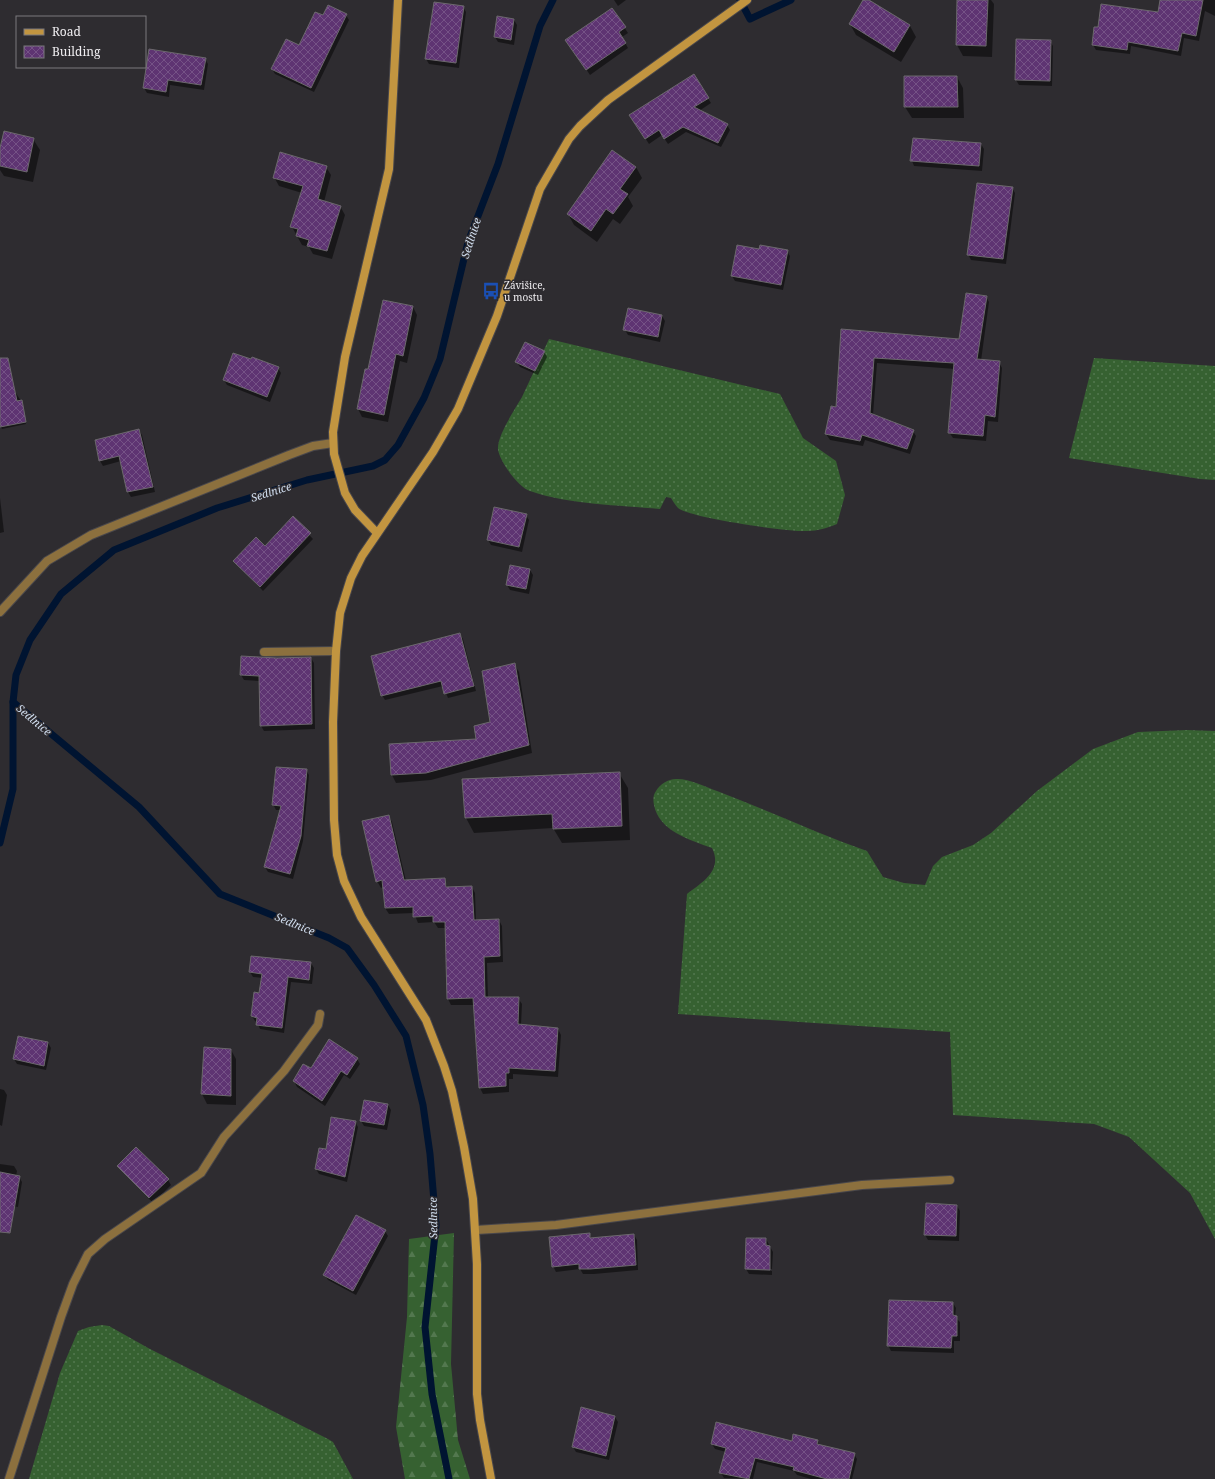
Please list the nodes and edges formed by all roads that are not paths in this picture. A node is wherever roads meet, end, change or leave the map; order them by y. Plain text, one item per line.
1 (398, 0) edge
2 (747, 0) edge
3 (333, 444) junction
4 (376, 532) junction
5 (0, 612) edge
6 (336, 651) junction
7 (264, 652) dead end
8 (320, 1014) dead end
9 (950, 1180) dead end
10 (476, 1230) junction
11 (9, 1479) edge
12 (491, 1479) edge

1 - 3 main road
2 - 4 main road
3 - 4 main road
3 - 5 street
4 - 6 main road
6 - 7 street
6 - 10 main road
8 - 11 street
9 - 10 street
10 - 12 main road

